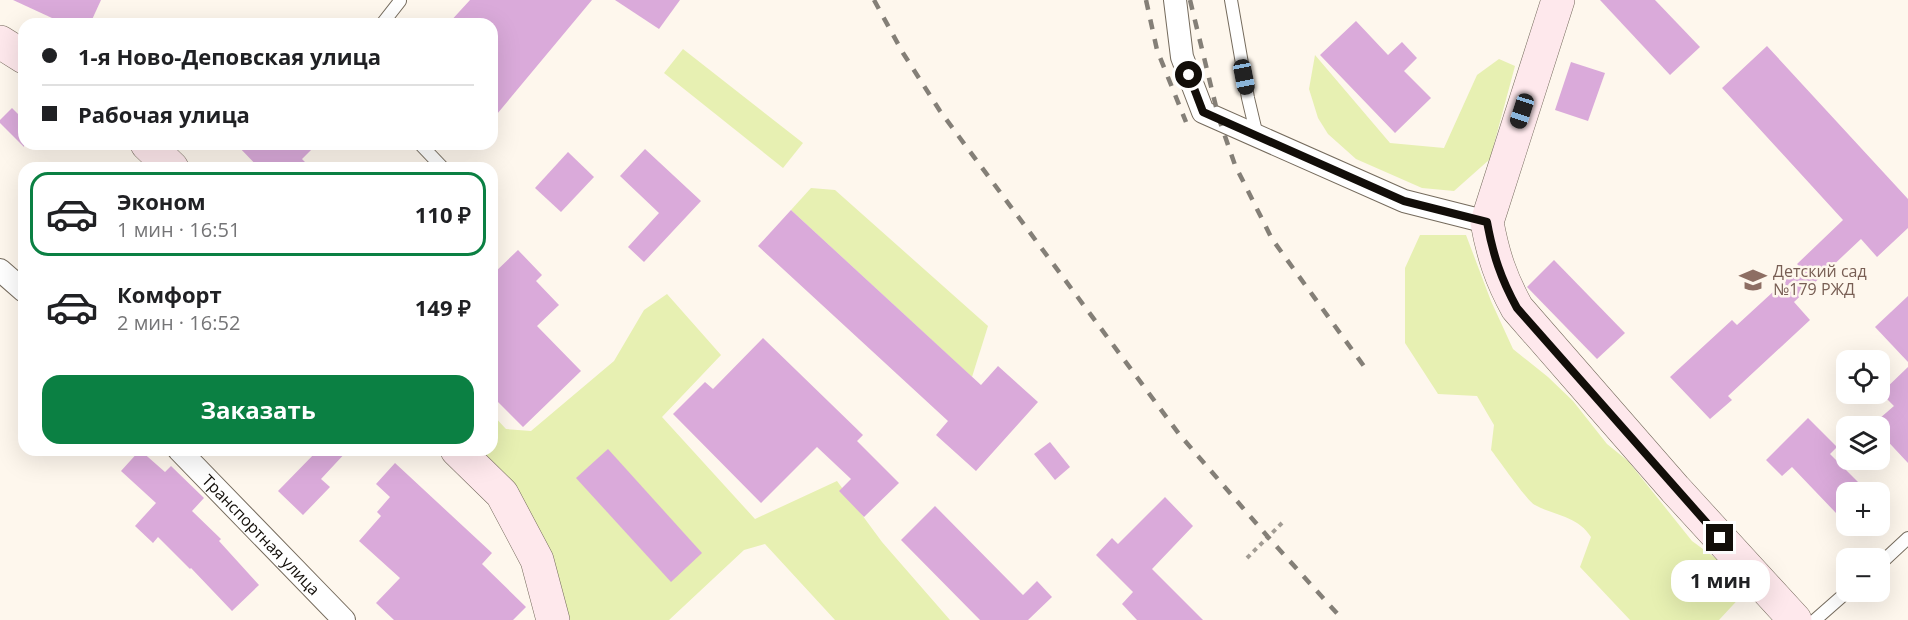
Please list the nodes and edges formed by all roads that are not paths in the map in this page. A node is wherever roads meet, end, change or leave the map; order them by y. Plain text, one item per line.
1 (1174, 0) edge
2 (1231, 0) edge
3 (1558, 0) edge
4 (400, 1) edge
5 (387, 18) edge
6 (0, 42) edge
7 (18, 53) edge
8 (1257, 136) junction
9 (153, 150) edge
10 (426, 150) edge
11 (166, 162) edge
12 (437, 162) edge
13 (1487, 222) junction
14 (0, 270) edge
15 (18, 286) edge
16 (185, 456) edge
17 (464, 456) edge
18 (1908, 538) edge
19 (1890, 555) edge
20 (1836, 602) edge
21 (344, 620) edge
22 (553, 620) edge
23 (1795, 620) edge
24 (1815, 620) edge

1 - 8 street
2 - 8 lane
3 - 13 street
4 - 5 lane
6 - 7 street
8 - 13 street
9 - 11 street
10 - 12 lane
13 - 23 street
14 - 15 street
16 - 21 street, Транспортная улица
17 - 22 street
18 - 19 lane
20 - 24 lane

